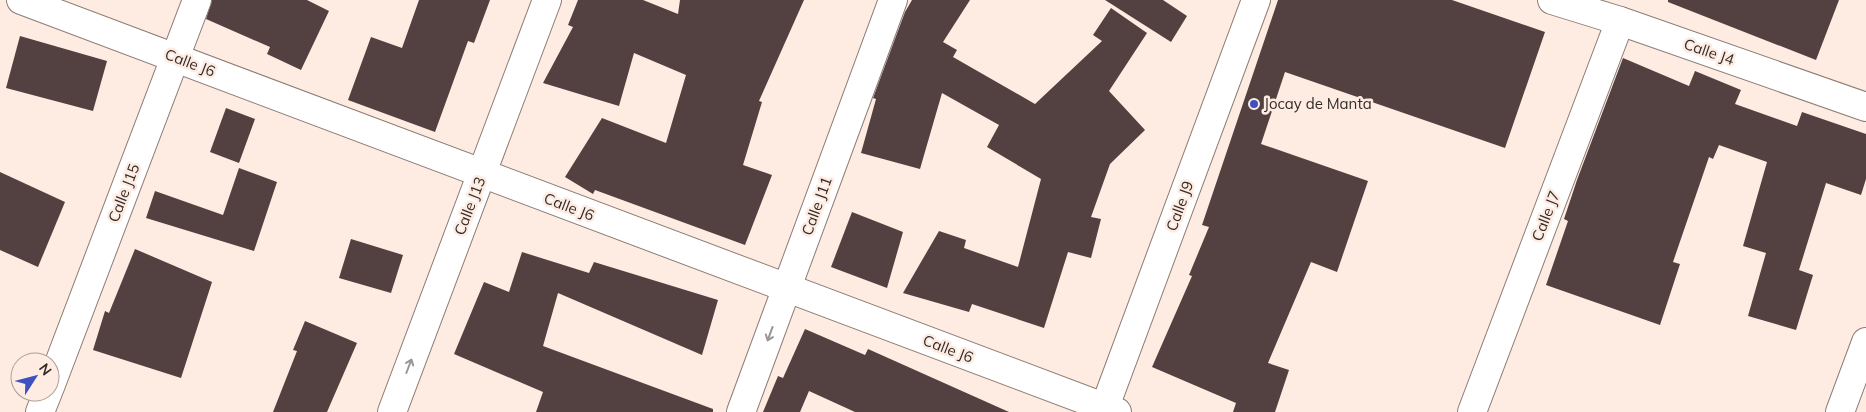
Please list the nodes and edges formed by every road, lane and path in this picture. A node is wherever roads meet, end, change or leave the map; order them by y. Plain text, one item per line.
1 (21, 0) edge
2 (197, 0) edge
3 (547, 0) edge
4 (893, 0) edge
5 (1256, 0) edge
6 (1552, 0) edge
7 (1620, 21) junction
8 (176, 57) junction
9 (1866, 107) edge
10 (483, 174) junction
11 (786, 288) junction
12 (1866, 342) edge
13 (60, 360) edge
14 (1108, 411) edge
15 (392, 412) edge
16 (741, 412) edge
17 (1472, 412) edge
18 (1840, 412) edge

1 - 8 street, Calle J6
2 - 8 street, Calle J15
3 - 10 street, Calle J13
4 - 11 street, Calle J11
5 - 14 street, Calle J9
6 - 7 street, Calle J4
7 - 9 street, Calle J4
7 - 17 street, Calle J7
8 - 10 street, Calle J6
8 - 13 street, Calle J15
10 - 11 street, Calle J6
15 -> 10 street, Calle J13
11 - 14 street, Calle J6
11 -> 16 street, Calle J11
12 - 18 street

